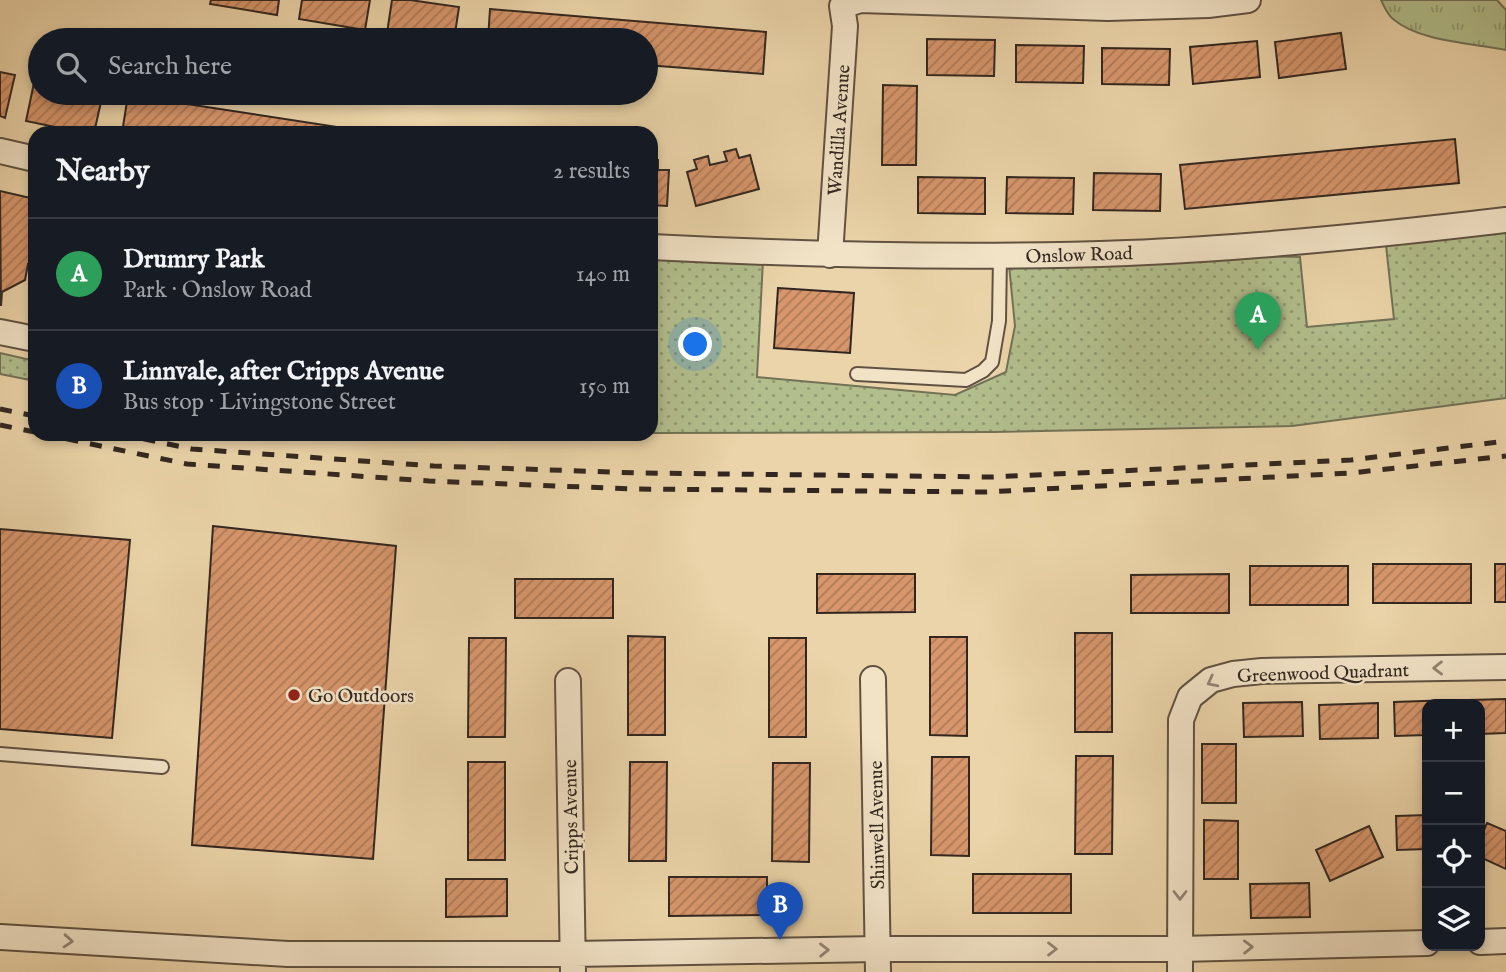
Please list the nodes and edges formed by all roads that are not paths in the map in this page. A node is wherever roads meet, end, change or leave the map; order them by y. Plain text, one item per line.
1 (1248, 0) edge
2 (839, 3) edge
3 (0, 151) edge
4 (28, 157) edge
5 (1506, 220) edge
6 (658, 247) edge
7 (830, 255) junction
8 (1000, 256) junction
9 (0, 332) edge
10 (28, 338) edge
11 (857, 374) dead end
12 (1506, 667) edge
13 (873, 679) dead end
14 (568, 681) dead end
15 (0, 754) edge
16 (162, 767) dead end
17 (0, 937) edge
18 (1485, 942) edge
19 (1506, 942) edge
20 (1422, 943) edge
21 (1180, 960) edge
22 (878, 961) edge
23 (573, 963) edge

1 - 2 street
2 - 7 street, Wandilla Avenue
3 - 4 street
5 - 8 street, Onslow Road
6 - 7 street, Onslow Road
7 - 8 street, Onslow Road
8 - 11 lane
9 - 10 street
12 -> 21 street, Greenwood Quadrant
13 - 22 street, Shinwell Avenue
14 - 23 street, Cripps Avenue
15 - 16 lane
17 -> 23 street
18 - 19 street
21 -> 20 street
22 -> 21 street
23 -> 22 street

